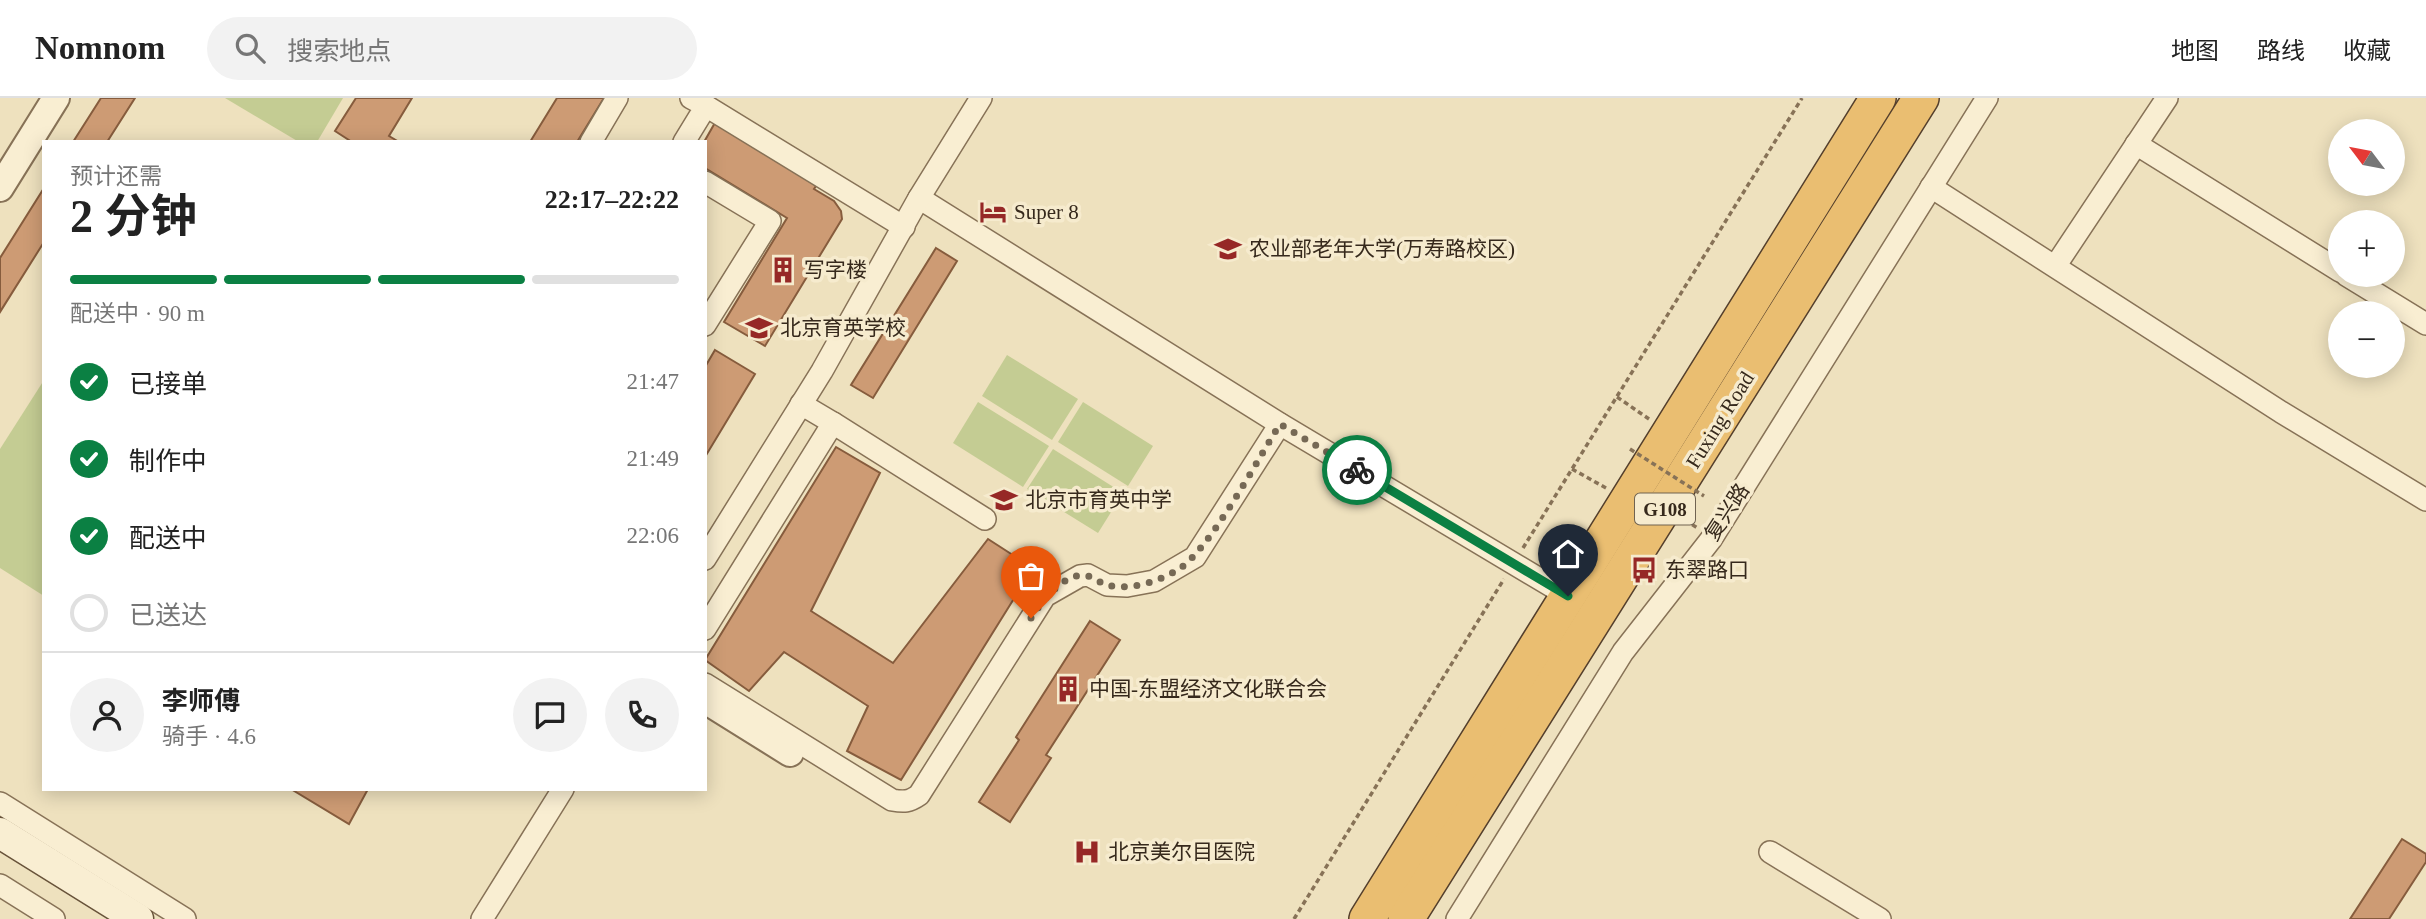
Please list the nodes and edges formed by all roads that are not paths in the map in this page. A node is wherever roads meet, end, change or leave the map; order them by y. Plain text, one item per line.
1 (56, 98) edge
2 (617, 98) edge
3 (981, 98) edge
4 (1878, 98) edge
5 (1920, 98) edge
6 (1987, 98) edge
7 (2167, 98) edge
8 (699, 102) edge
9 (592, 140) edge
10 (685, 140) edge
11 (2136, 144) junction
12 (707, 182) edge
13 (1931, 187) junction
14 (0, 188) edge
15 (919, 198) junction
16 (904, 227) junction
17 (2328, 264) edge
18 (2056, 265) junction
19 (2366, 287) edge
20 (707, 323) edge
21 (2426, 324) edge
22 (801, 404) junction
23 (833, 423) junction
24 (1280, 424) junction
25 (2426, 500) edge
26 (985, 519) dead end
27 (707, 556) edge
28 (1568, 596) junction
29 (707, 626) edge
30 (707, 685) edge
31 (707, 701) edge
32 (790, 753) dead end
33 (562, 791) edge
34 (0, 803) edge
35 (0, 833) edge
36 (1770, 852) dead end
37 (0, 856) edge
38 (0, 885) edge
39 (54, 919) edge
40 (99, 919) edge
41 (138, 919) edge
42 (185, 919) edge
43 (482, 919) edge
44 (1367, 919) edge
45 (1406, 919) edge
46 (1457, 919) edge
47 (1880, 919) edge

1 - 14 street
2 - 9 street
3 - 15 street
4 - 28 highway, Fuxing Road / G108
5 - 45 highway, Fuxing Road / G108
6 - 13 street, 复兴路
7 - 11 street
8 - 10 street
8 - 16 street
11 - 17 street
11 - 18 street
12 - 20 street
13 - 18 street
13 - 46 street, 复兴路
15 - 16 street
15 - 24 street
16 - 22 street
18 - 25 street
19 - 21 street
22 - 23 street
22 - 27 street
23 - 26 street
23 - 29 street
24 - 28 street
24 - 30 street
28 - 44 highway, Fuxing Road / G108
31 - 32 street
33 - 43 street
34 - 42 street
35 - 41 main road
36 - 47 street
37 - 40 main road
38 - 39 street

